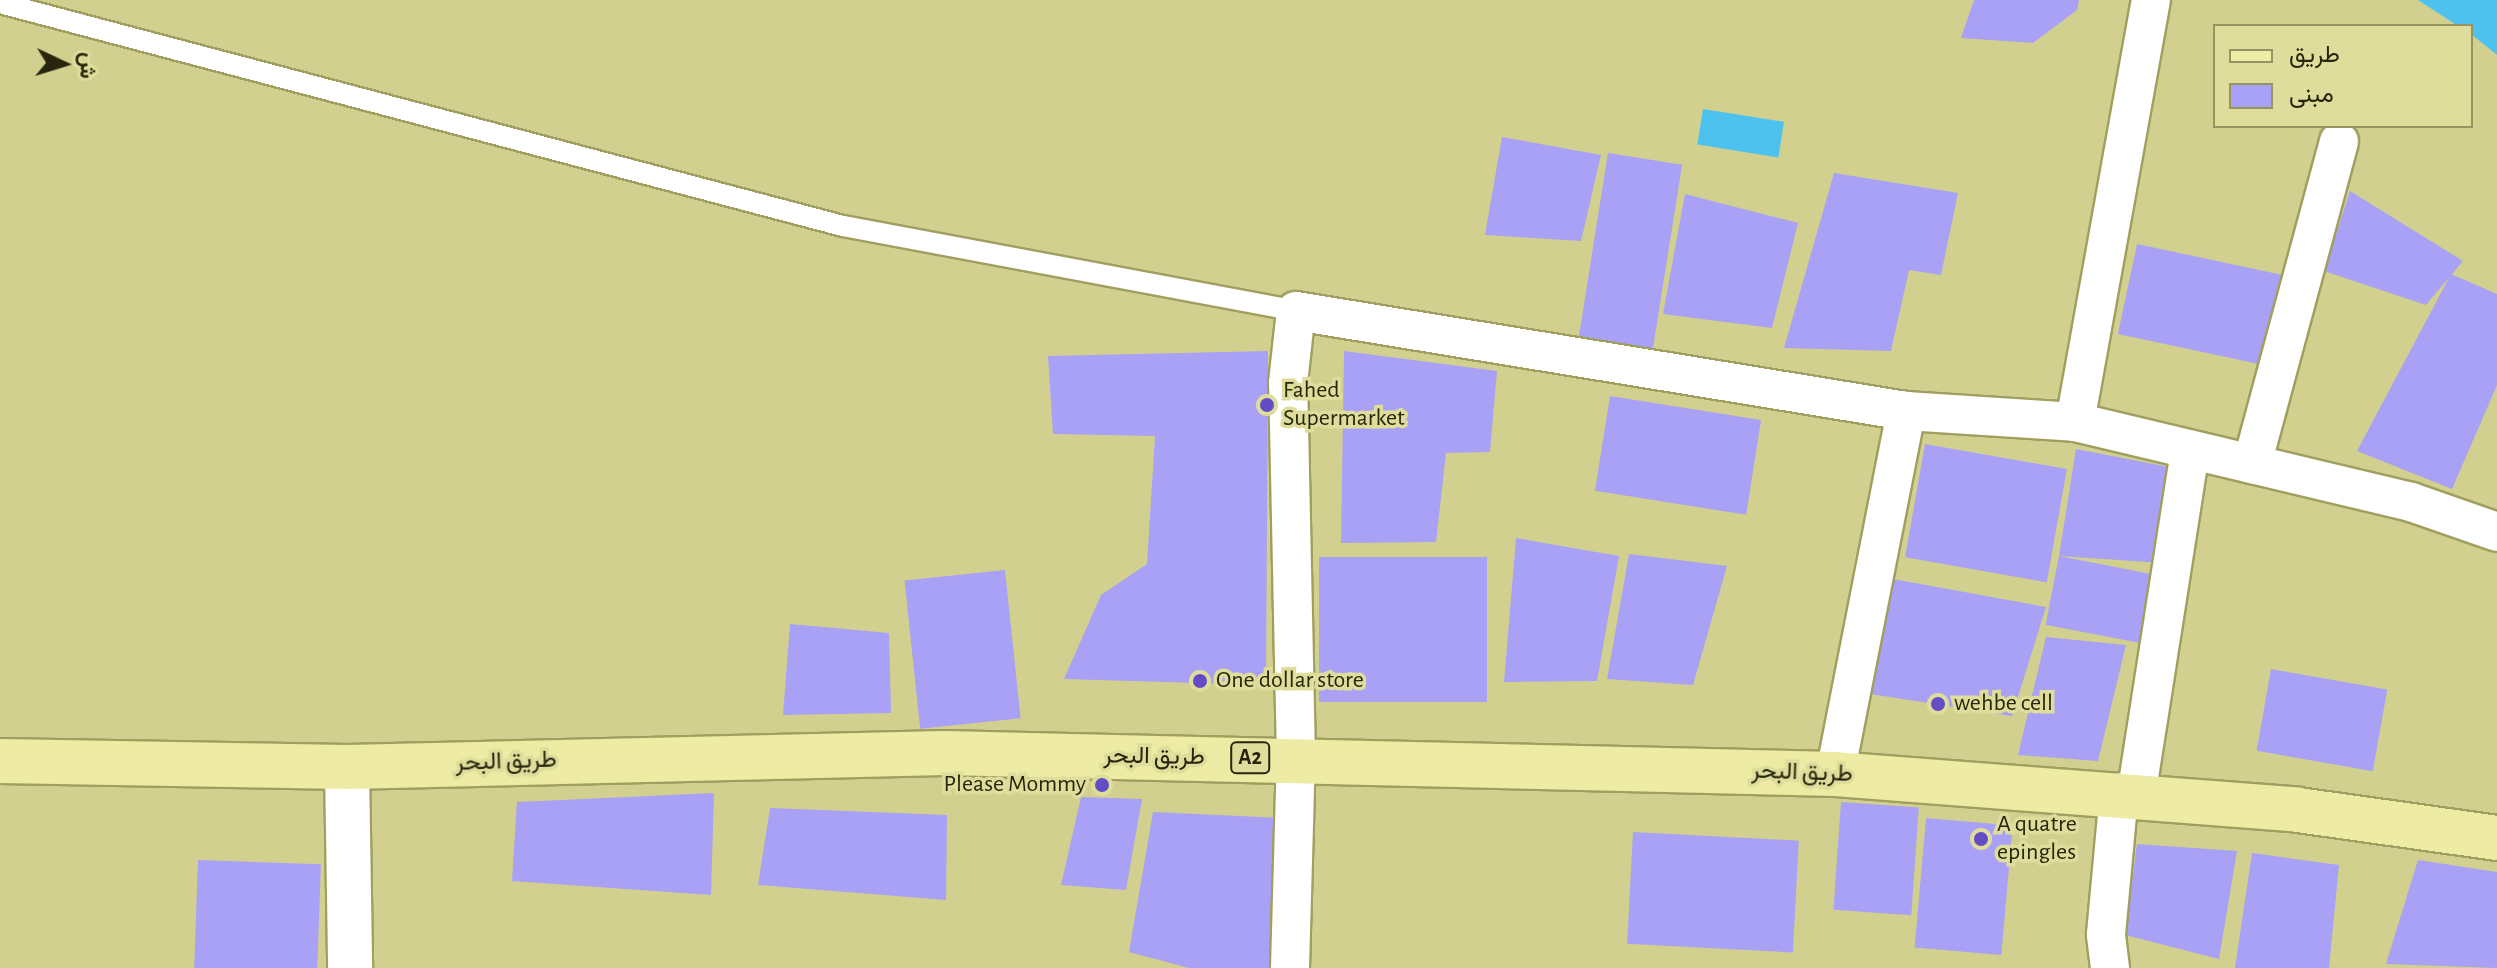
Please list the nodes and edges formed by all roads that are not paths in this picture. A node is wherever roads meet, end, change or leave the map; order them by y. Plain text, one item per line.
1 (2151, 0) edge
2 (0, 3) edge
3 (2339, 142) dead end
4 (1296, 311) junction
5 (1906, 411) junction
6 (2075, 422) junction
7 (2190, 451) junction
8 (2252, 464) junction
9 (2497, 532) edge
10 (1296, 758) junction
11 (0, 761) edge
12 (347, 767) junction
13 (1835, 774) junction
14 (2127, 795) junction
15 (2497, 838) edge
16 (350, 968) edge
17 (1290, 968) edge
18 (2110, 968) edge

1 - 6 street
2 - 4 lane
3 - 8 street
4 - 5 street
4 - 10 street
5 - 6 street
5 - 13 street
6 - 7 street
7 - 8 street
7 - 14 street
8 - 9 street
10 - 12 main road, طريق البحر / A2
10 - 13 main road, طريق البحر / A2
10 - 17 street
11 - 12 main road, طريق البحر / A2
12 - 16 street
13 - 14 main road, طريق البحر / A2
14 - 15 main road, طريق البحر / A2
14 - 18 street

